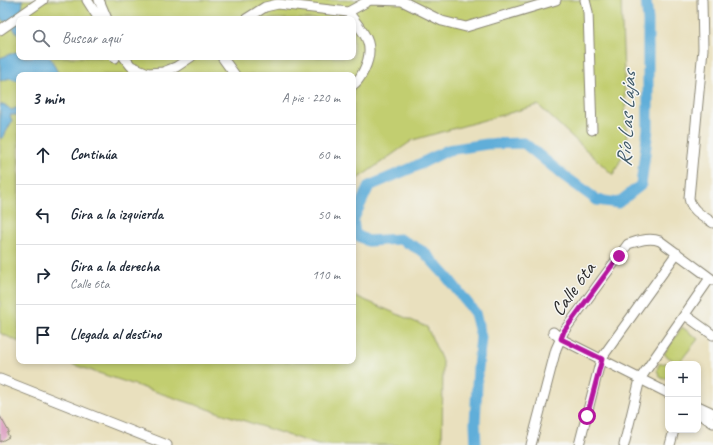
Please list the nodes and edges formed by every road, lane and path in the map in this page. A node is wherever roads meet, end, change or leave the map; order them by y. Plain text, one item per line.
1 (43, 0) edge
2 (87, 0) edge
3 (99, 0) edge
4 (556, 0) edge
5 (585, 0) edge
6 (702, 0) edge
7 (348, 12) junction
8 (20, 16) edge
9 (97, 16) edge
10 (106, 16) edge
11 (251, 16) edge
12 (351, 16) edge
13 (16, 19) edge
14 (356, 23) edge
15 (0, 30) edge
16 (122, 60) edge
17 (186, 60) edge
18 (224, 60) edge
19 (148, 72) edge
20 (148, 72) edge
21 (163, 72) edge
22 (163, 72) edge
23 (233, 72) edge
24 (356, 83) edge
25 (592, 130) dead end
26 (713, 223) edge
27 (677, 253) junction
28 (712, 279) edge
29 (685, 315) junction
30 (553, 332) dead end
31 (713, 335) edge
32 (561, 339) junction
33 (602, 359) junction
34 (0, 379) edge
35 (640, 379) junction
36 (665, 392) edge
37 (701, 407) edge
38 (713, 413) edge
39 (701, 415) edge
40 (713, 423) edge
41 (673, 433) edge
42 (167, 445) edge
43 (531, 445) edge
44 (579, 445) edge
45 (624, 445) edge
46 (670, 445) edge

1 - 8 street
2 - 9 street
3 - 10 street
4 - 7 street
5 - 25 street
6 - 26 street
7 - 11 street
7 - 12 street
13 - 15 street
14 - 24 street
16 - 20 street
17 - 21 street
18 - 23 street
19 - 22 street
27 - 28 street, Calle 6ta
27 - 32 street, Calle 6ta
27 - 33 street
28 - 29 street
29 - 31 street
29 - 35 street
30 - 32 street
32 - 33 street
32 - 43 street, Calle 6ta
33 - 35 street
33 - 44 street
34 - 42 street
35 - 36 street
35 - 45 street
37 - 38 street
39 - 40 street
41 - 46 street

